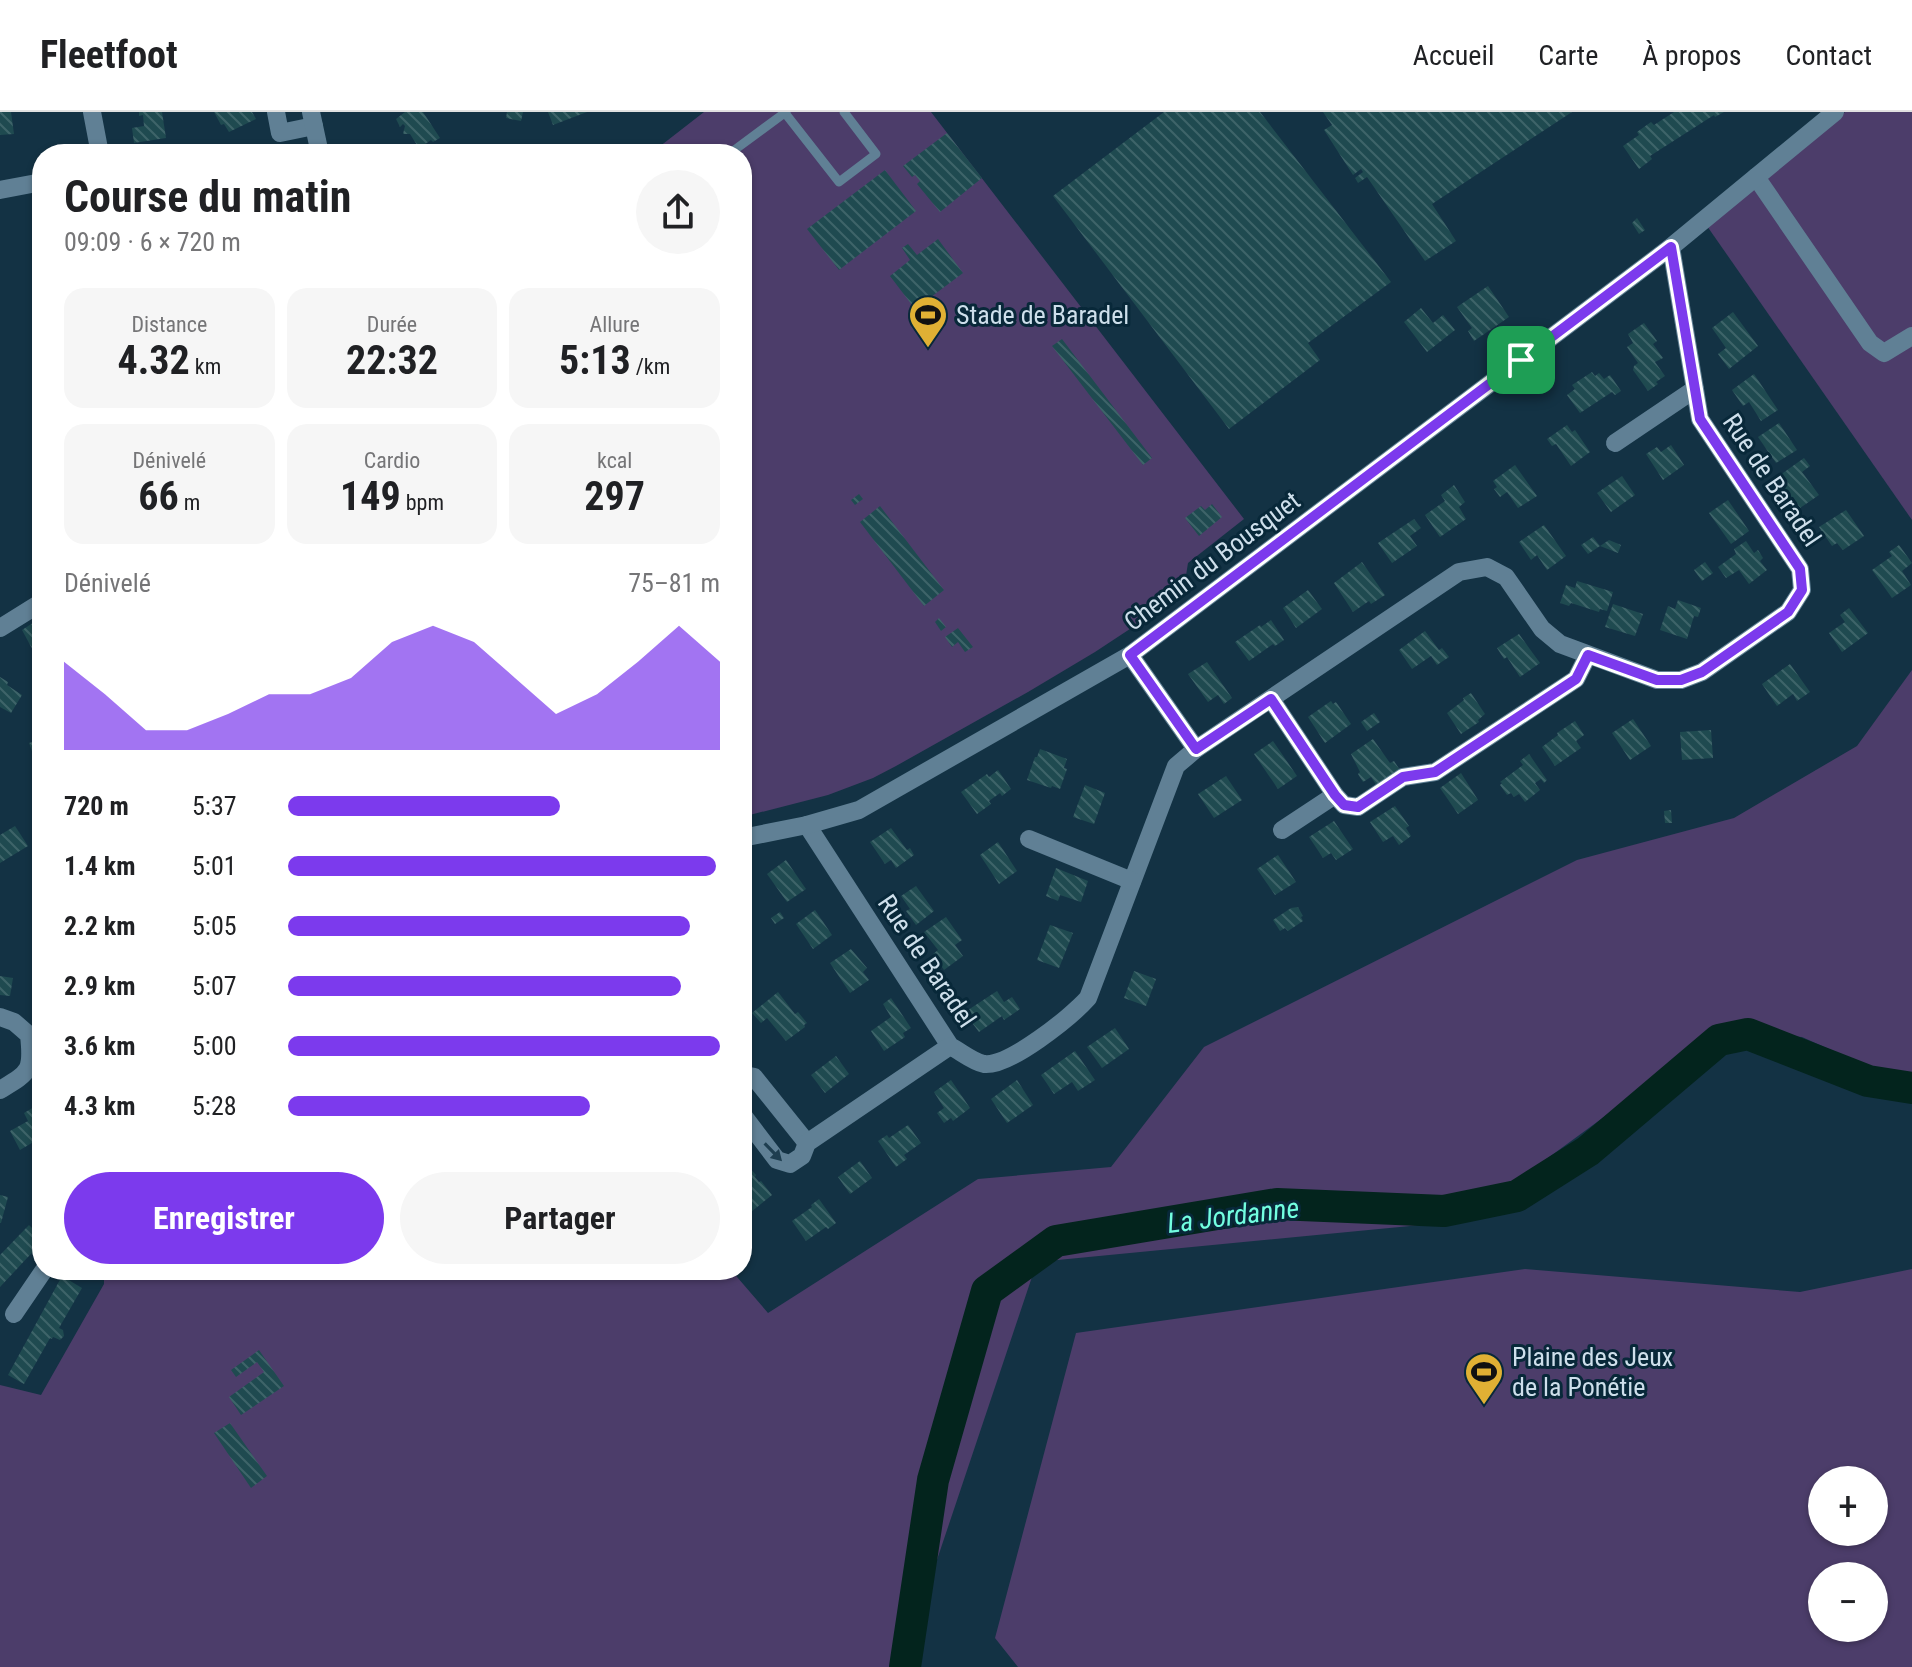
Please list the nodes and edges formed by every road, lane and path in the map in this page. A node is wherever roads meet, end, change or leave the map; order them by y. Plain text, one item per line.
1 (92, 112) edge
2 (276, 112) edge
3 (786, 112) edge
4 (844, 112) edge
5 (1835, 112) edge
6 (313, 119) edge
7 (98, 144) edge
8 (318, 144) edge
9 (743, 144) edge
10 (1756, 177) junction
11 (32, 184) edge
12 (0, 190) edge
13 (1671, 247) junction
14 (1912, 336) edge
15 (1695, 389) junction
16 (1615, 443) dead end
17 (32, 608) edge
18 (0, 628) edge
19 (1130, 655) junction
20 (1588, 655) junction
21 (1271, 699) junction
22 (1196, 749) junction
23 (1335, 795) junction
24 (807, 825) junction
25 (1282, 830) dead end
26 (752, 836) edge
27 (1029, 839) dead end
28 (1132, 881) junction
29 (0, 1017) edge
30 (32, 1029) edge
31 (950, 1046) junction
32 (752, 1077) edge
33 (32, 1078) edge
34 (0, 1090) edge
35 (752, 1127) edge
36 (807, 1143) junction
37 (37, 1280) edge
38 (14, 1314) dead end

1 - 7 street
2 - 6 street
3 - 4 lane
3 - 9 lane
5 - 10 street, Chemin du Bousquet
6 - 8 street
10 - 13 street, Chemin du Bousquet
10 - 14 street
11 - 12 street
13 - 15 street, Rue de Baradel
13 - 19 street, Chemin du Bousquet
15 - 16 street
15 - 20 street, Rue de Baradel
17 - 18 street
19 - 22 street
19 - 24 street, Chemin du Bousquet
20 - 21 street, Rue de Baradel
20 - 23 street
21 - 22 street, Rue de Baradel
21 - 23 street
22 - 28 street, Rue de Baradel
23 - 25 street
24 - 26 street, Chemin du Bousquet
24 - 31 street, Rue de Baradel
27 - 28 street
28 - 31 street, Rue de Baradel
29 - 30 street
31 - 36 street
32 - 36 street
33 - 34 street
35 -> 36 street
37 - 38 street

